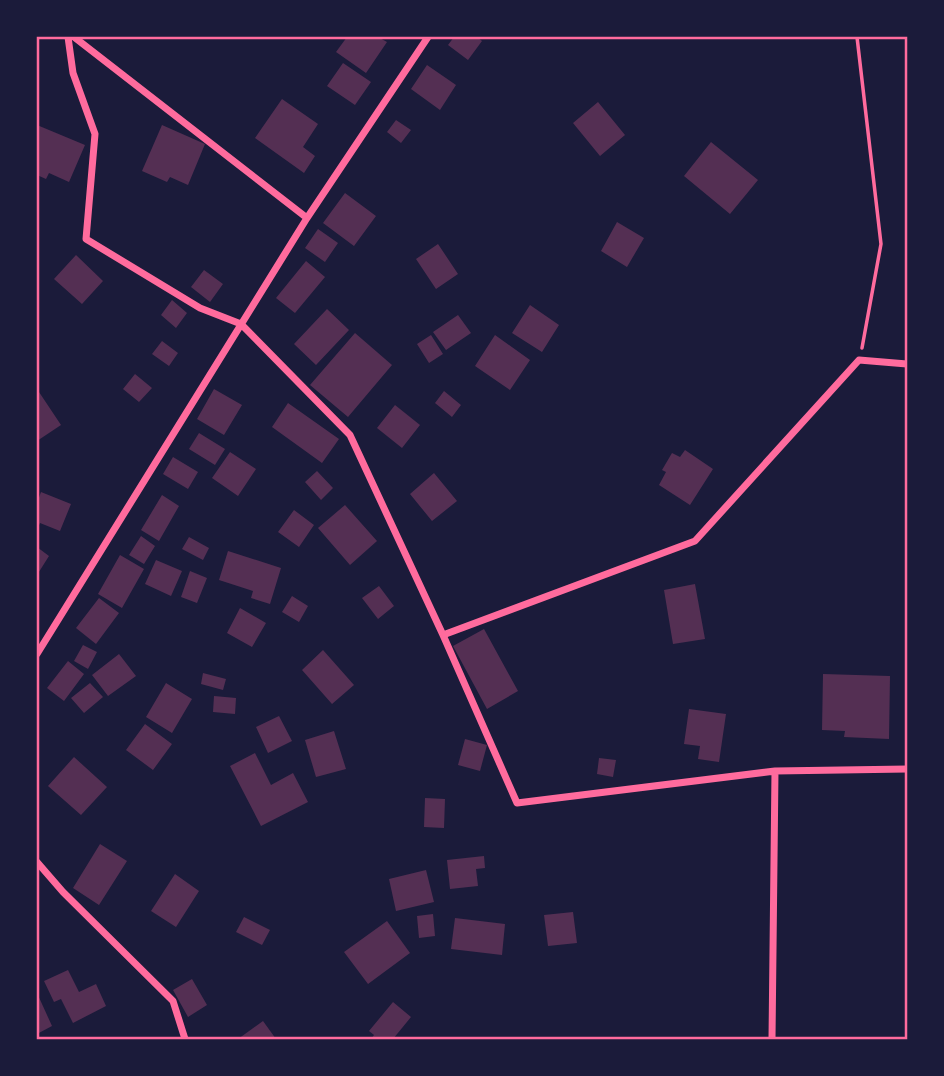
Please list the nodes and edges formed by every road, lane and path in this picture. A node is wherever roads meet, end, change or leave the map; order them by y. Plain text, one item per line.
1 (68, 37) edge
2 (74, 37) edge
3 (428, 37) edge
4 (857, 37) edge
5 (306, 218) junction
6 (241, 324) junction
7 (859, 360) junction
8 (907, 363) edge
9 (443, 635) junction
10 (37, 654) edge
11 (907, 769) edge
12 (775, 771) junction
13 (37, 862) edge
14 (185, 1039) edge
15 (772, 1039) edge

1 - 6 street
2 - 5 street
3 - 5 street
4 - 7 path
5 - 6 street
6 - 9 street
6 - 10 street
7 - 8 street
7 - 9 street
9 - 12 street
11 - 12 street
12 - 15 street
13 - 14 street

